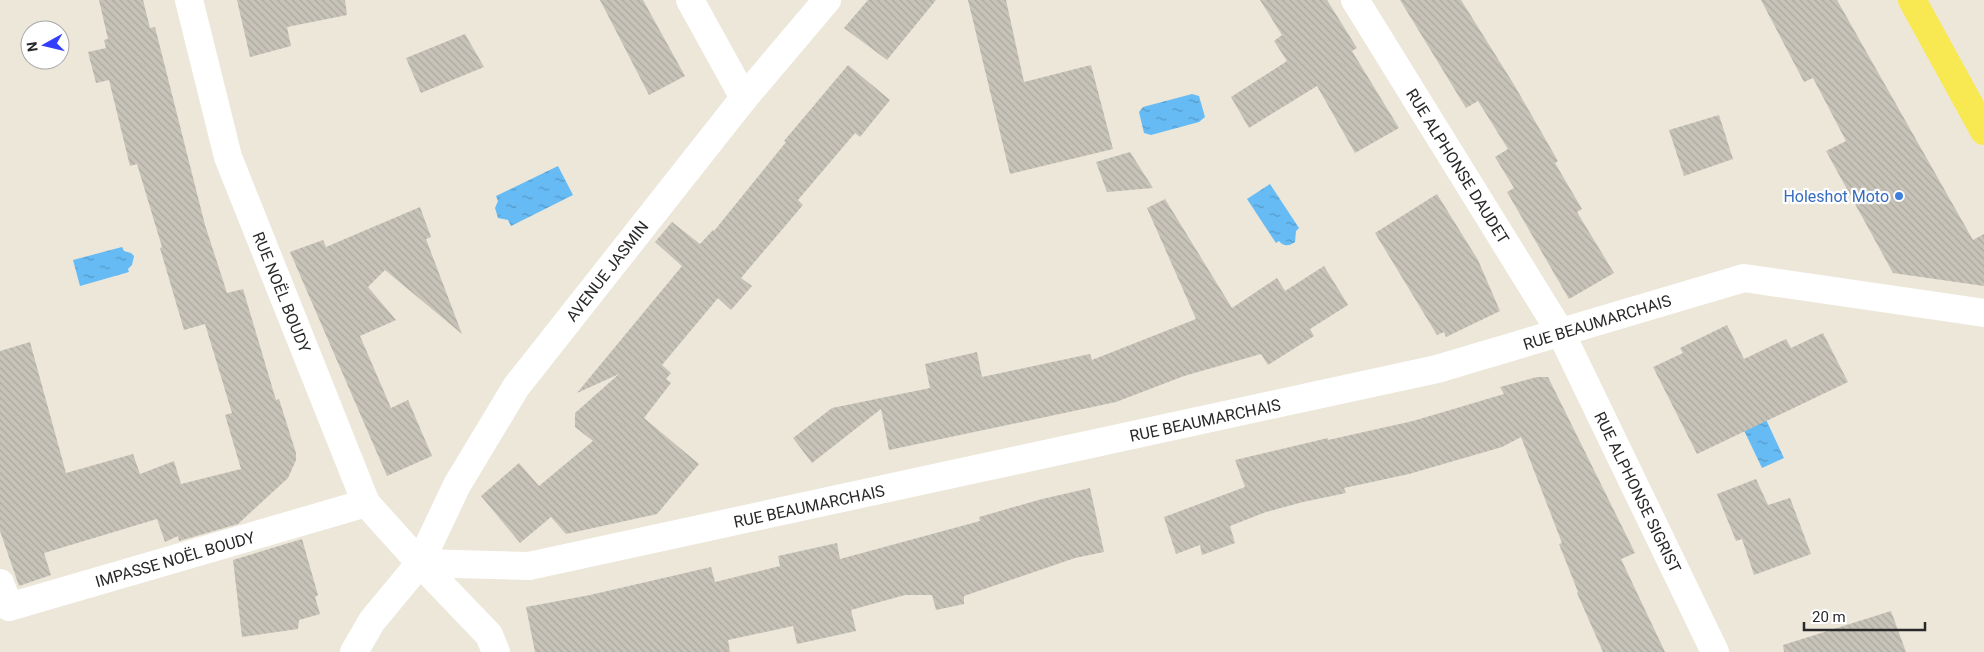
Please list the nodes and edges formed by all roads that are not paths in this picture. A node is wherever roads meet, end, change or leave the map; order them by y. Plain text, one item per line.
1 (189, 0) edge
2 (690, 0) edge
3 (827, 0) edge
4 (1355, 0) edge
5 (1912, 0) edge
6 (744, 98) junction
7 (1984, 132) edge
8 (1984, 313) edge
9 (1561, 333) junction
10 (366, 502) junction
11 (420, 563) junction
12 (0, 583) edge
13 (354, 652) edge
14 (496, 652) edge
15 (1715, 652) edge

1 - 10 street, RUE NOËL BOUDY
2 - 6 street
3 - 6 street, AVENUE JASMIN
4 - 9 street, RUE ALPHONSE DAUDET
5 - 7 main road
6 - 11 street, AVENUE JASMIN
8 - 9 street, RUE BEAUMARCHAIS
9 - 11 street, RUE BEAUMARCHAIS
9 - 15 street, RUE ALPHONSE SIGRIST
10 - 11 street, RUE NOËL BOUDY
10 - 12 street, IMPASSE NOËL BOUDY
11 - 13 street, AVENUE JASMIN
11 - 14 street, RUE NOËL BOUDY

